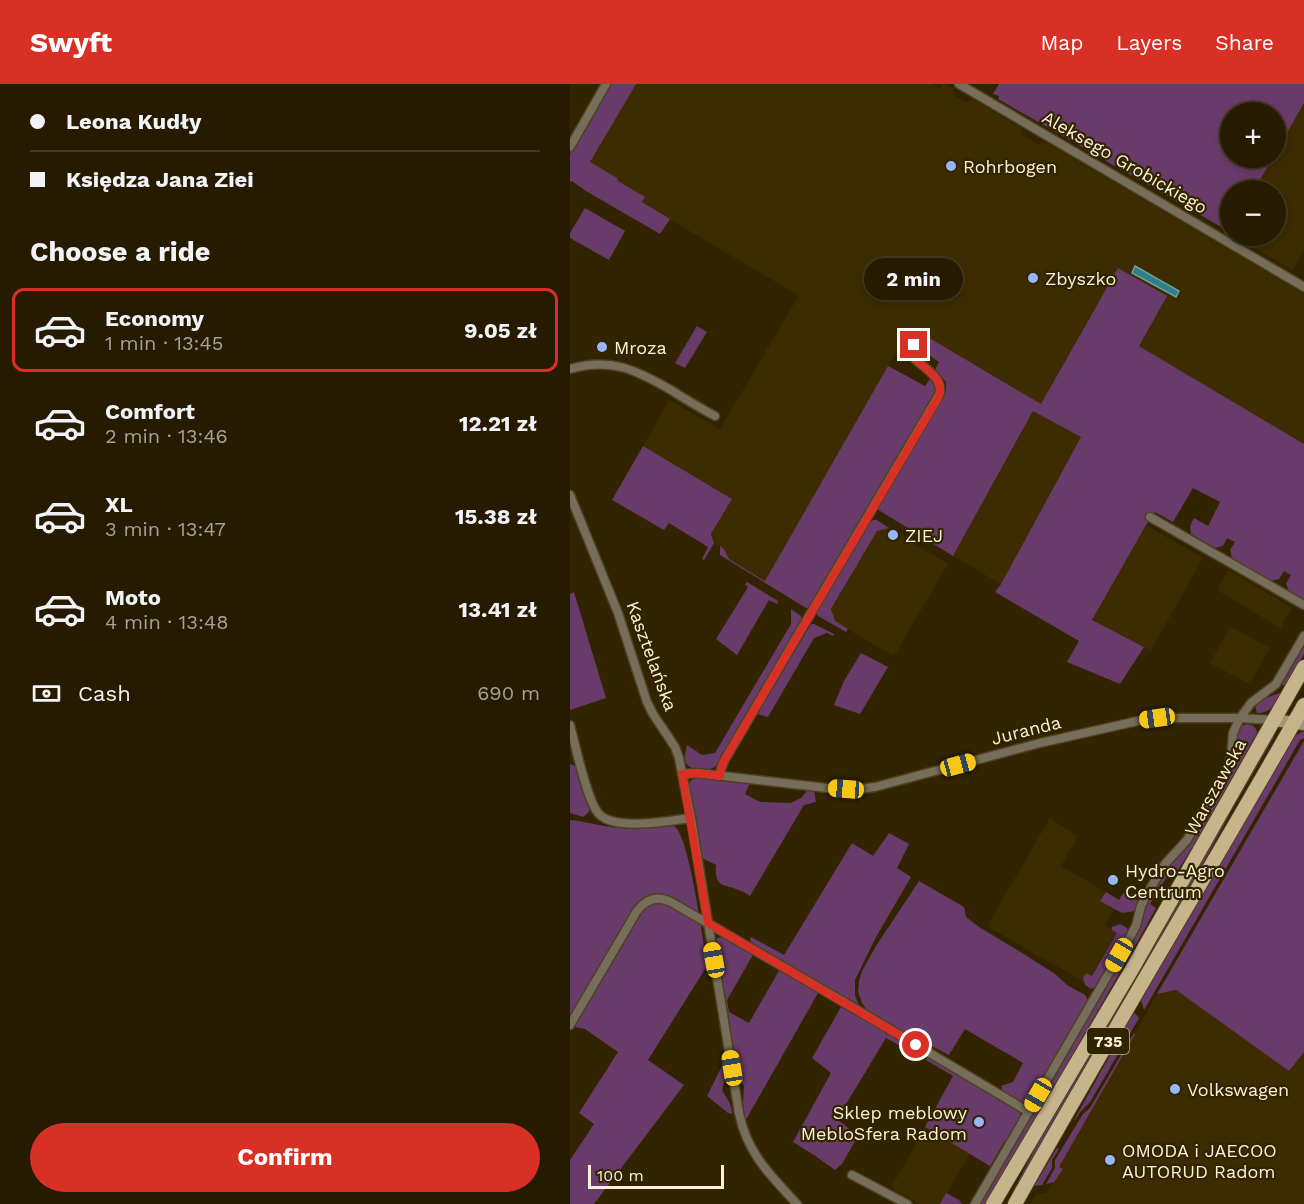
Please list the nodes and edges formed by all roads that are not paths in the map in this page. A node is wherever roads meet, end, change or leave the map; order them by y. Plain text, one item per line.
1 (606, 84) edge
2 (959, 84) edge
3 (570, 147) edge
4 (1304, 287) edge
5 (914, 345) dead end
6 (570, 369) edge
7 (715, 416) dead end
8 (570, 495) edge
9 (1150, 517) dead end
10 (1304, 605) edge
11 (1304, 636) edge
12 (1304, 667) edge
13 (1304, 705) edge
14 (1239, 718) junction
15 (1274, 720) junction
16 (1299, 723) edge
17 (570, 725) edge
18 (682, 774) junction
19 (720, 776) junction
20 (691, 818) junction
21 (708, 923) junction
22 (570, 1025) edge
23 (1029, 1112) junction
24 (852, 1175) dead end
25 (797, 1204) edge
26 (907, 1204) edge
27 (975, 1204) edge
28 (993, 1204) edge
29 (1015, 1204) edge

1 - 3 street
2 - 4 street, Aleksego Grobickiego
5 - 19 street
6 - 7 street
8 - 18 street, Kasztelańska
9 - 10 street
11 - 14 street, Warszawska
12 - 15 main road, Warszawska / 735
13 - 16 main road, Warszawska / 735
14 - 15 street, Juranda
14 - 19 street, Juranda
14 - 23 street, Warszawska
15 - 16 street
15 - 28 main road, Warszawska / 735
16 - 29 main road, Warszawska / 735
17 - 20 street
18 - 19 street, Juranda
18 - 20 street, Kasztelańska
20 - 21 street, Kasztelańska
21 - 22 street
21 - 23 street
21 - 25 street, Kasztelańska
23 - 27 street, Warszawska
24 - 26 street

